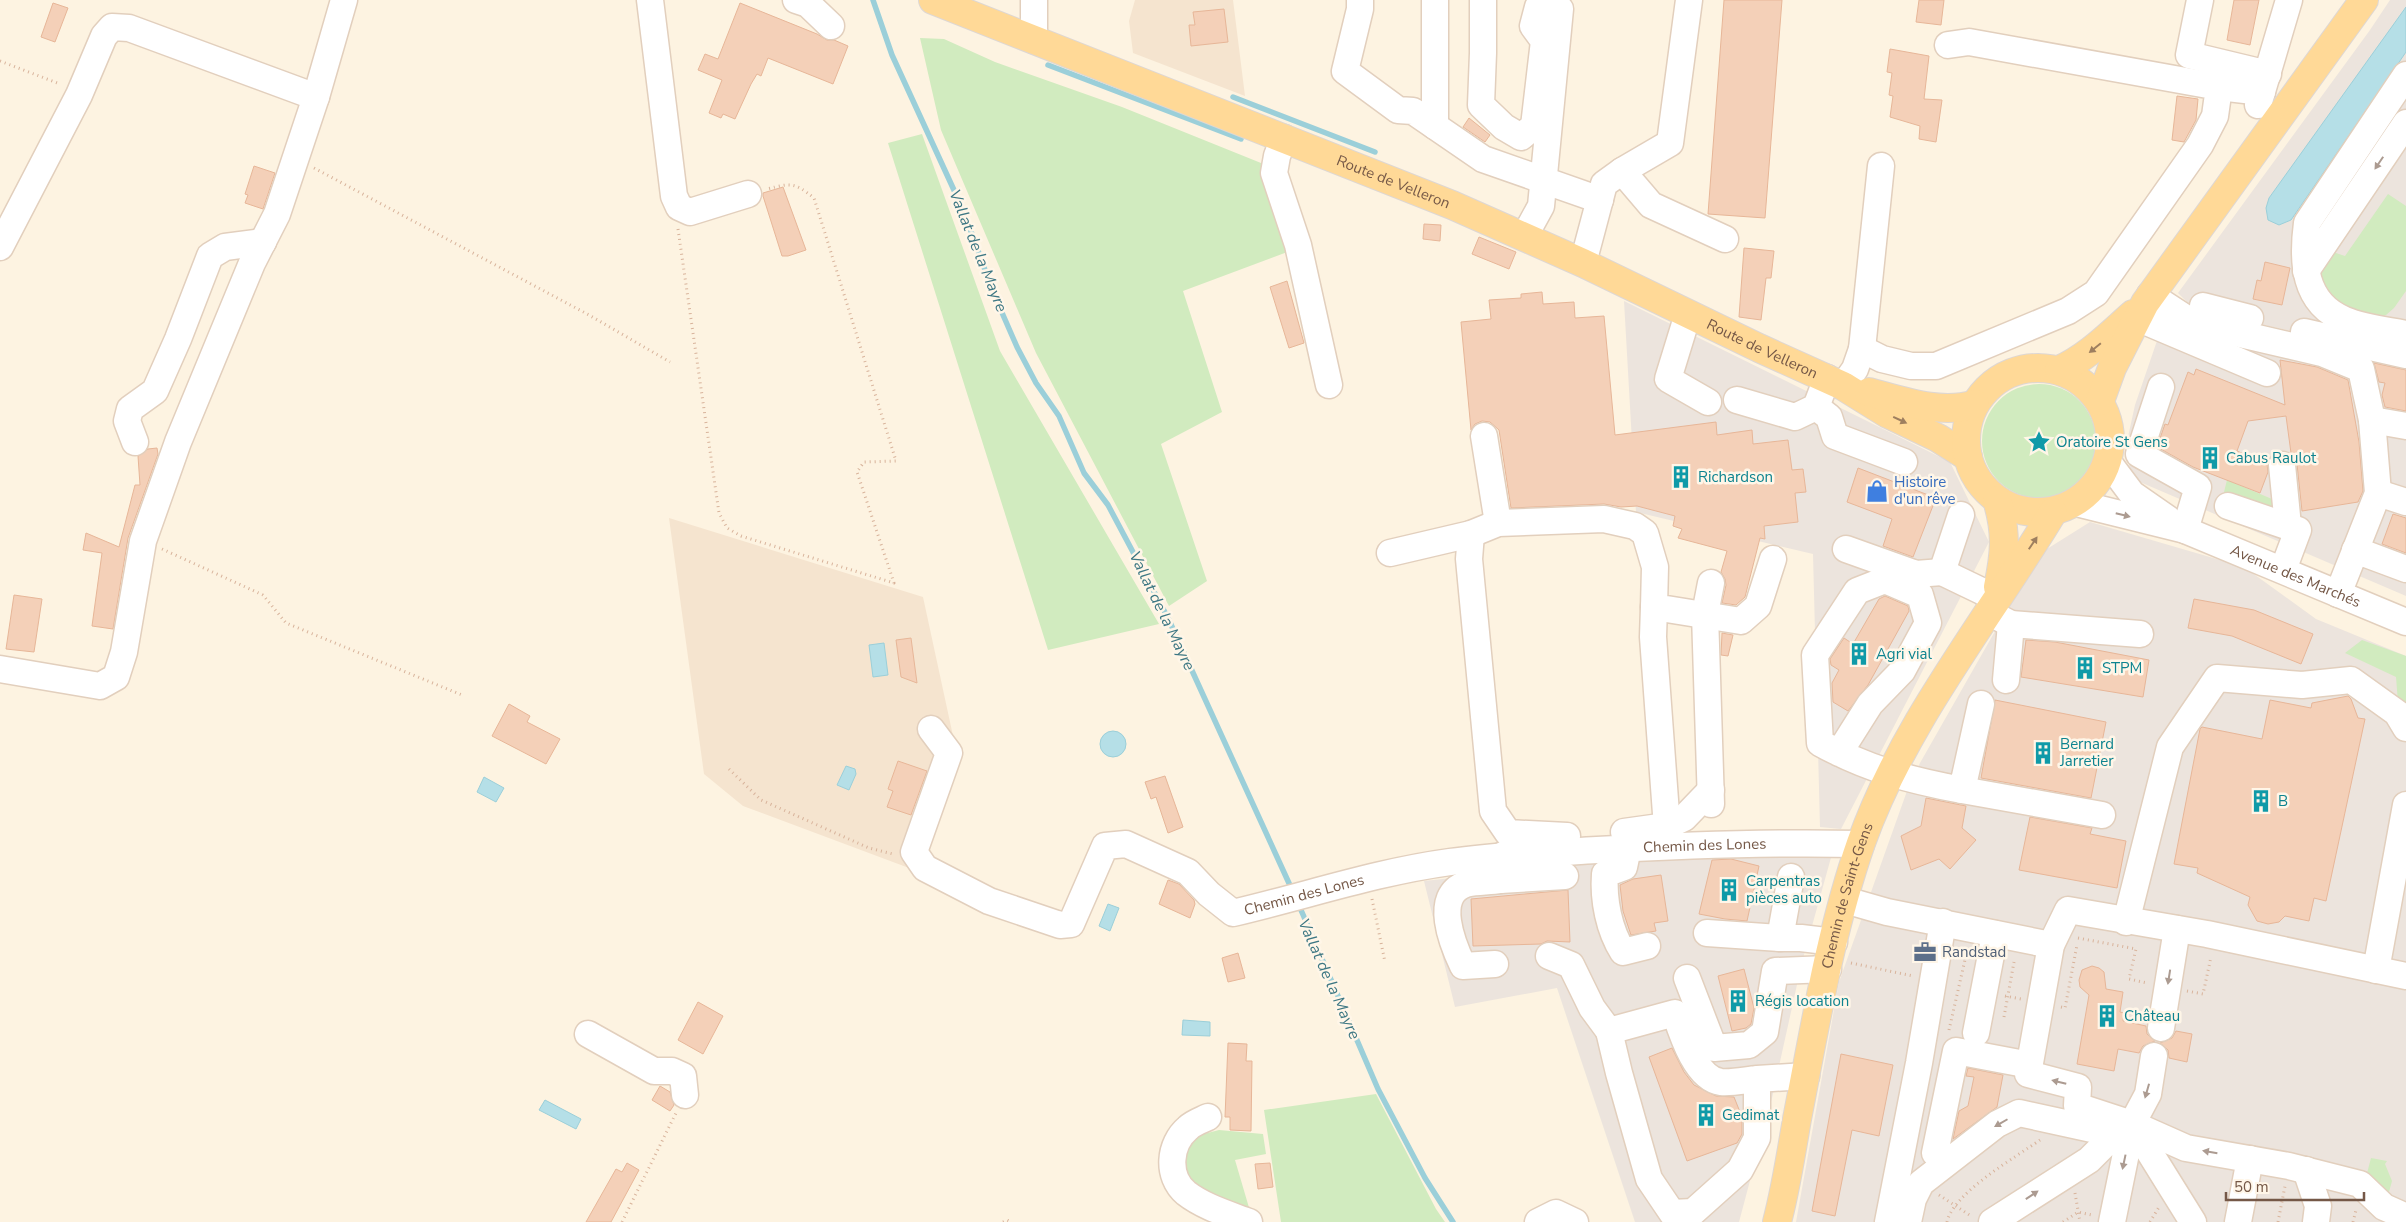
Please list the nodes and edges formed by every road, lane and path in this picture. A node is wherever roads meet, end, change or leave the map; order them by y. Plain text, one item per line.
1 (344, 0) edge
2 (650, 0) edge
3 (796, 0) edge
4 (933, 0) edge
5 (1034, 0) edge
6 (1360, 0) edge
7 (1435, 0) edge
8 (1483, 0) edge
9 (1689, 0) edge
10 (2200, 0) edge
11 (2289, 0) edge
12 (2364, 0) edge
13 (831, 26) dead end
14 (1034, 40) junction
15 (1948, 45) dead end
16 (0, 61) edge
17 (2406, 75) edge
18 (2219, 87) junction
19 (2263, 90) junction
20 (80, 92) junction
21 (316, 96) junction
22 (2406, 123) edge
23 (1435, 126) junction
24 (1284, 138) junction
25 (295, 158) junction
26 (1881, 166) dead end
27 (1622, 171) junction
28 (1544, 180) junction
29 (748, 194) joint
30 (1600, 200) junction
31 (686, 210) junction
32 (1524, 237) junction
33 (1726, 239) dead end
34 (263, 242) junction
35 (0, 247) edge
36 (1583, 263) junction
37 (2306, 271) junction
38 (2144, 305) junction
39 (2203, 306) dead end
40 (1688, 314) junction
41 (2406, 334) edge
42 (1862, 349) junction
43 (2406, 355) edge
44 (670, 362) dead end
45 (2059, 370) junction
46 (2267, 373) dead end
47 (1835, 382) junction
48 (1329, 385) dead end
49 (2161, 387) dead end
50 (1737, 400) dead end
51 (1708, 402) dead end
52 (2100, 402) junction
53 (1975, 404) junction
54 (1816, 407) junction
55 (2372, 420) junction
56 (2406, 426) edge
57 (1484, 436) dead end
58 (135, 442) dead end
59 (1968, 457) junction
60 (1904, 462) dead end
61 (2108, 462) junction
62 (2282, 464) dead end
63 (2378, 494) junction
64 (1997, 500) junction
65 (2406, 502) edge
66 (2228, 506) dead end
67 (2065, 507) junction
68 (1961, 515) dead end
69 (1498, 523) junction
70 (2288, 526) junction
71 (2185, 530) junction
72 (1471, 534) junction
73 (143, 541) junction
74 (1846, 549) dead end
75 (2355, 550) junction
76 (1390, 553) dead end
77 (1773, 559) dead end
78 (2406, 569) edge
79 (2283, 570) junction
80 (1942, 572) junction
81 (1711, 584) dead end
82 (2338, 594) junction
83 (1654, 607) junction
84 (1998, 611) junction
85 (1705, 614) junction
86 (2406, 622) edge
87 (2140, 634) dead end
88 (0, 670) edge
89 (2006, 680) dead end
90 (462, 695) dead end
91 (1981, 704) dead end
92 (2406, 728) edge
93 (931, 729) dead end
94 (1839, 753) junction
95 (729, 769) dead end
96 (1891, 775) junction
97 (1962, 790) junction
98 (2406, 805) edge
99 (2102, 815) dead end
100 (1668, 836) junction
101 (1861, 844) junction
102 (1628, 848) junction
103 (925, 868) junction
104 (1502, 868) junction
105 (1565, 876) dead end
106 (1792, 876) dead end
107 (1369, 878) junction
108 (1844, 900) junction
109 (1943, 922) junction
110 (2126, 922) junction
111 (1707, 933) dead end
112 (1995, 934) junction
113 (2176, 936) junction
114 (1780, 938) junction
115 (2052, 945) junction
116 (1647, 946) dead end
117 (1844, 948) junction
118 (1549, 956) dead end
119 (1385, 962) dead end
120 (1495, 964) dead end
121 (1828, 969) junction
122 (2376, 970) junction
123 (1914, 976) dead end
124 (2406, 976) edge
125 (1688, 978) dead end
126 (2167, 987) junction
127 (2161, 1028) dead end
128 (1609, 1031) junction
129 (588, 1034) dead end
130 (1976, 1034) dead end
131 (2154, 1056) dead end
132 (2029, 1070) junction
133 (1806, 1076) junction
134 (1757, 1079) junction
135 (685, 1095) joint
136 (1208, 1117) dead end
137 (2123, 1129) junction
138 (2044, 1138) dead end
139 (1935, 1153) dead end
140 (2250, 1159) junction
141 (2298, 1168) junction
142 (1921, 1183) junction
143 (1955, 1205) junction
144 (2403, 1211) edge
145 (622, 1222) edge
146 (1003, 1222) edge
147 (1011, 1222) edge
148 (1249, 1222) edge
149 (1538, 1222) edge
150 (1576, 1222) edge
151 (1777, 1222) edge
152 (1888, 1222) edge
153 (1908, 1222) edge
154 (1947, 1222) edge
155 (1979, 1222) edge
156 (1992, 1222) edge
157 (2112, 1222) edge
158 (2193, 1222) edge
159 (2238, 1222) edge
160 (2278, 1222) edge
161 (2316, 1222) edge

1 - 21 street
2 - 31 street
3 - 13 street
4 - 14 main road, Route de Velleron
5 - 14 street
6 - 23 street
7 - 23 street
8 - 28 street
9 - 27 street
10 - 19 street
11 - 19 street
12 - 38 main road
14 - 24 main road, Route de Velleron
15 - 18 street
16 - 20 path
17 - 37 street
18 - 19 street
18 - 42 street
20 - 21 street
20 - 35 street
21 - 25 street
22 -> 37 street
23 - 28 street
24 - 32 main road, Route de Velleron
24 - 48 street
25 - 34 street
25 - 44 path
26 - 42 street
27 - 30 street
27 - 33 street
28 - 30 street
28 - 32 street
29 - 31 street
29 - 31 path
30 - 36 street
32 - 36 main road, Route de Velleron
34 - 58 street
34 - 73 street
36 - 40 main road, Route de Velleron
37 - 41 street
38 -> 45 main road
38 - 46 street
38 - 52 main road
38 - 55 street
39 - 43 street
40 - 47 main road, Route de Velleron
40 - 51 street
42 - 47 street
45 - 52 main road
45 - 53 main road
47 - 53 main road, Route de Velleron
47 - 54 street
47 -> 59 main road, Route de Velleron
49 - 71 street
50 - 54 street
52 - 61 main road
53 - 59 main road
54 - 60 street
55 - 56 street
55 - 63 street
57 - 69 street
59 - 64 main road
61 - 67 main road
61 - 71 street, Avenue des Marchés
62 - 70 street
63 - 65 street
63 - 75 street
64 - 67 main road
64 - 84 main road, Chemin de Saint-Gens
66 - 70 street
67 -> 71 street, Avenue des Marchés
84 -> 67 main road, Chemin de Saint-Gens
68 - 80 street
69 - 72 street
69 - 83 street
70 - 79 street
71 - 79 street, Avenue des Marchés
72 - 76 street
72 - 100 street
73 - 88 street
73 - 90 path
74 - 80 street
75 - 78 street
75 - 82 street
77 - 85 street
79 - 82 street, Avenue des Marchés
80 - 84 street
81 - 85 street
82 - 86 street, Avenue des Marchés
83 - 85 street
83 - 100 street
84 - 87 street
84 - 89 street
84 - 96 main road, Chemin de Saint-Gens
85 - 100 street
91 - 97 street
92 - 110 street
93 - 103 street
94 - 94 street
94 - 96 street
95 - 103 path
96 - 97 street
96 - 101 main road, Chemin de Saint-Gens
97 - 99 street
98 - 122 street
100 - 101 street, Chemin des Lones
100 - 102 street, Chemin des Lones
101 - 108 main road, Chemin de Saint-Gens
102 - 104 street, Chemin des Lones
102 - 116 street
103 - 107 street, Chemin des Lones
104 - 105 street
104 - 107 street, Chemin des Lones
104 - 120 street
106 - 114 street
107 - 119 path
108 - 109 street
108 - 117 main road, Chemin de Saint-Gens
109 - 112 street
109 - 152 street
110 - 113 street
110 - 115 street
111 - 114 street
112 - 115 street
112 - 130 street
113 - 122 street
113 -> 126 street
113 - 126 path
114 - 117 street
115 - 132 street
117 - 121 main road, Chemin de Saint-Gens
117 - 123 path
118 - 128 street
121 - 125 street
121 - 133 main road, Chemin de Saint-Gens
122 - 124 street
126 - 127 street
128 - 134 street
128 - 134 street
129 - 135 street
131 -> 137 street
137 -> 132 street
132 - 139 street
133 - 134 street
133 - 151 main road, Chemin de Saint-Gens
135 - 145 path
136 - 148 street
140 -> 137 street
137 -> 142 street
156 -> 137 street
137 -> 157 street
137 - 158 street
138 - 143 path
140 - 141 street
140 - 159 street
141 - 144 street
141 - 160 path
141 - 161 street
142 - 143 path
142 - 153 street
143 - 154 path
143 - 155 path
146 - 147 path
149 - 150 street

